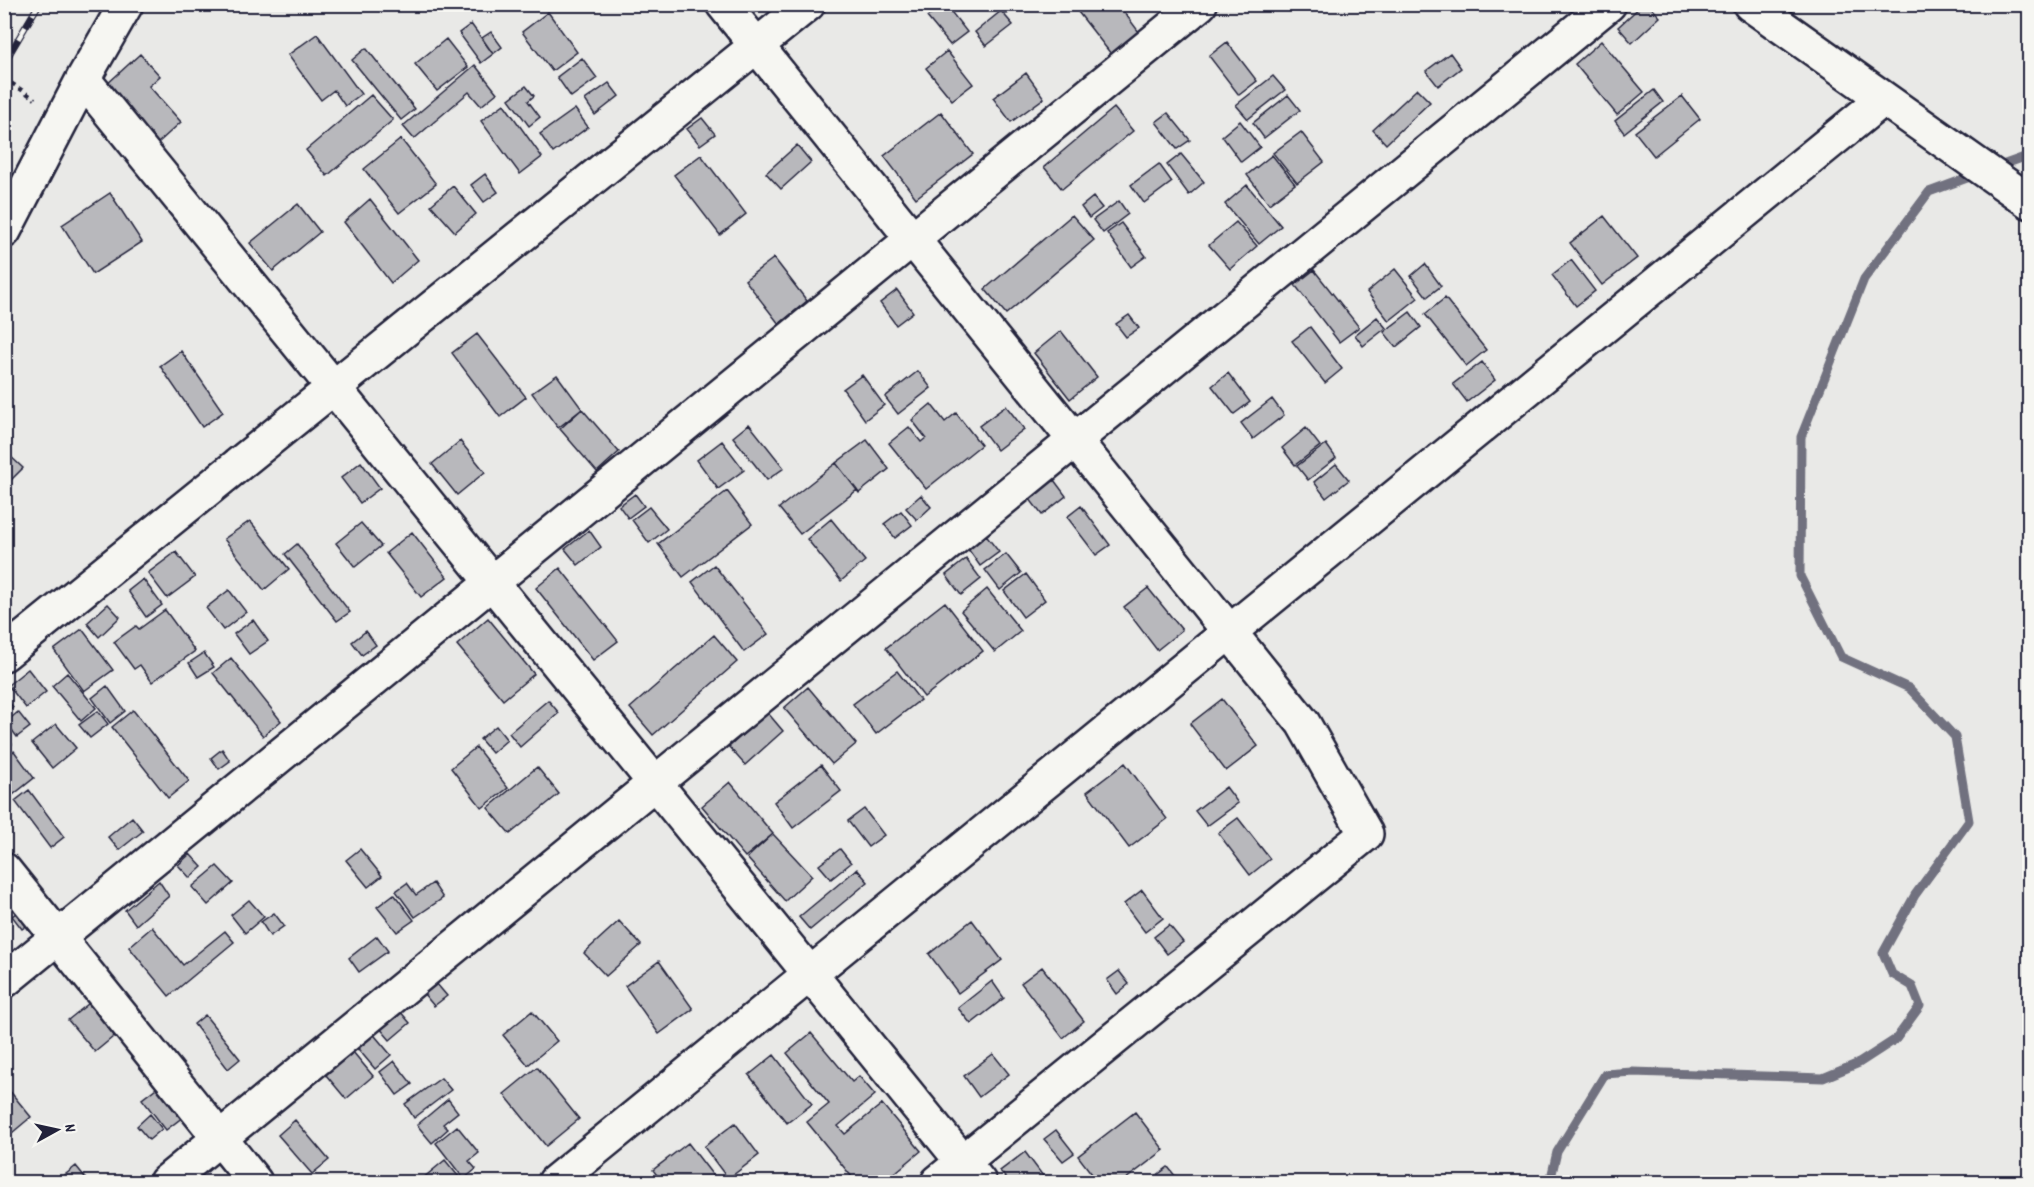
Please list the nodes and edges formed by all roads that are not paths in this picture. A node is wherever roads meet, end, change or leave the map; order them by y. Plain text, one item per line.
1 (126, 4) edge
2 (723, 4) edge
3 (808, 4) edge
4 (1200, 4) edge
5 (1609, 4) edge
6 (1750, 4) edge
7 (757, 45) junction
8 (83, 79) junction
9 (1883, 99) junction
10 (2030, 202) edge
11 (4, 231) edge
12 (912, 239) junction
13 (333, 387) junction
14 (1075, 440) junction
15 (491, 582) junction
16 (1229, 632) junction
17 (4, 654) edge
18 (654, 783) junction
19 (4, 870) edge
20 (58, 937) junction
21 (810, 974) junction
22 (4, 981) edge
23 (220, 1139) junction
24 (971, 1172) edge
25 (166, 1182) edge
26 (255, 1182) edge
27 (555, 1182) edge
28 (938, 1182) edge

1 - 8 street
2 - 7 street
3 - 7 street
4 - 12 street
5 - 14 street
6 - 9 street
7 - 12 street
7 - 13 street
8 - 11 street
8 - 13 street
9 - 10 street
9 - 16 street
12 - 14 street
12 - 15 street
13 - 15 street
13 - 17 street
14 - 16 street
14 - 18 street
15 - 18 street
15 - 20 street
16 - 21 street
16 - 24 street
18 - 21 street
18 - 23 street
19 - 20 street
20 - 22 street
20 - 23 street
21 - 24 street
21 - 27 street
23 - 25 street
23 - 26 street
24 - 28 street

